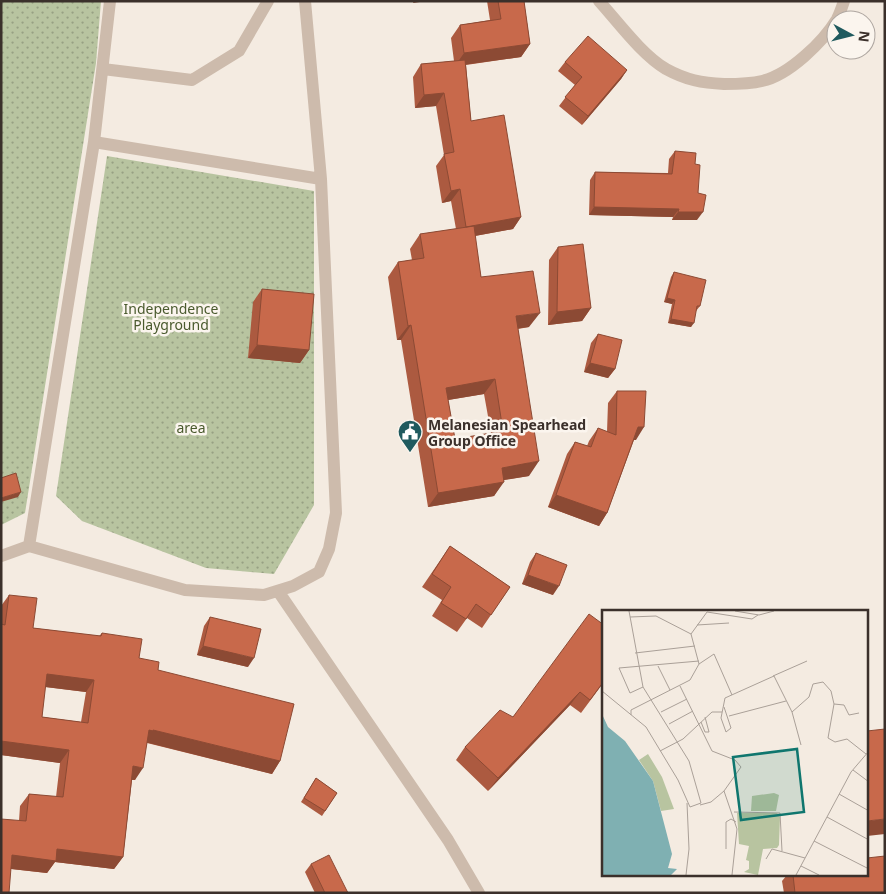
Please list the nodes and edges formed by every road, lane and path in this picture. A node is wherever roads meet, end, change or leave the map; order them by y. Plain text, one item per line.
1 (110, 1) edge
2 (268, 1) edge
3 (306, 1) edge
4 (599, 1) edge
5 (844, 1) edge
6 (103, 69) junction
7 (94, 142) junction
8 (321, 180) junction
9 (29, 546) junction
10 (1, 556) edge
11 (278, 591) junction
12 (478, 893) edge

1 - 6 street
2 - 6 street
3 - 8 street
4 - 5 street
6 - 7 street
7 - 8 street
7 - 9 street
8 - 11 street
9 - 10 street
9 - 11 street
11 - 12 street

